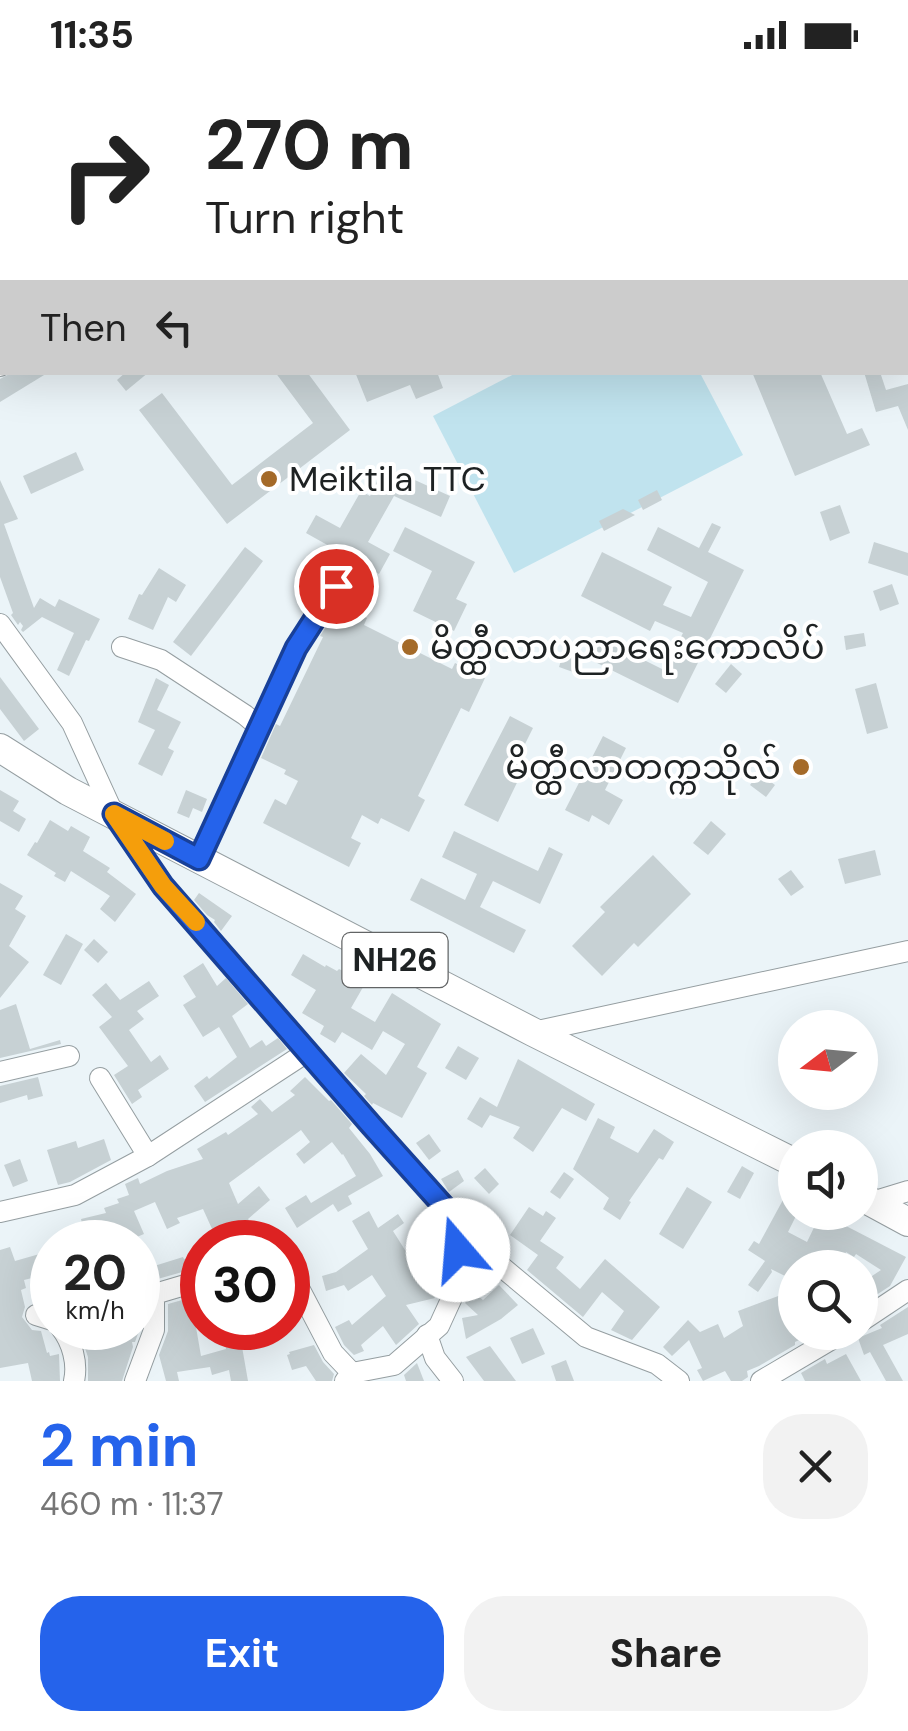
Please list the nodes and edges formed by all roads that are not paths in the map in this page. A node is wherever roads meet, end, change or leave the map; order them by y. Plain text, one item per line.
1 (336, 586) dead end
2 (0, 624) edge
3 (122, 647) dead end
4 (259, 727) junction
5 (0, 748) edge
6 (114, 814) junction
7 (199, 859) junction
8 (908, 951) edge
9 (534, 1032) junction
10 (307, 1052) junction
11 (69, 1056) dead end
12 (0, 1072) edge
13 (100, 1078) dead end
14 (778, 1155) edge
15 (148, 1156) junction
16 (908, 1191) edge
17 (878, 1197) edge
18 (878, 1201) edge
19 (878, 1206) edge
20 (908, 1206) edge
21 (0, 1212) edge
22 (457, 1221) junction
23 (908, 1222) edge
24 (180, 1286) edge
25 (908, 1290) edge
26 (310, 1310) edge
27 (878, 1310) edge
28 (427, 1335) junction
29 (73, 1350) edge
30 (814, 1350) edge
31 (348, 1377) edge
32 (74, 1381) edge
33 (135, 1381) edge
34 (452, 1381) edge
35 (679, 1381) edge
36 (761, 1381) edge

1 - 4 street
2 - 6 street
3 - 4 street
4 - 7 street
5 - 6 highway, NH26
6 - 7 highway, NH26
6 - 10 street
7 - 9 highway, NH26
8 - 9 street
9 - 14 highway, NH26
10 - 15 street
10 - 22 street
11 - 12 street
13 - 15 street
15 - 21 street
16 - 17 street
18 - 20 street
19 - 23 highway
22 - 28 street
22 - 35 street
24 - 33 street
25 - 27 street
26 - 31 street
28 - 31 street
28 - 34 street
29 - 32 street
30 - 36 street

